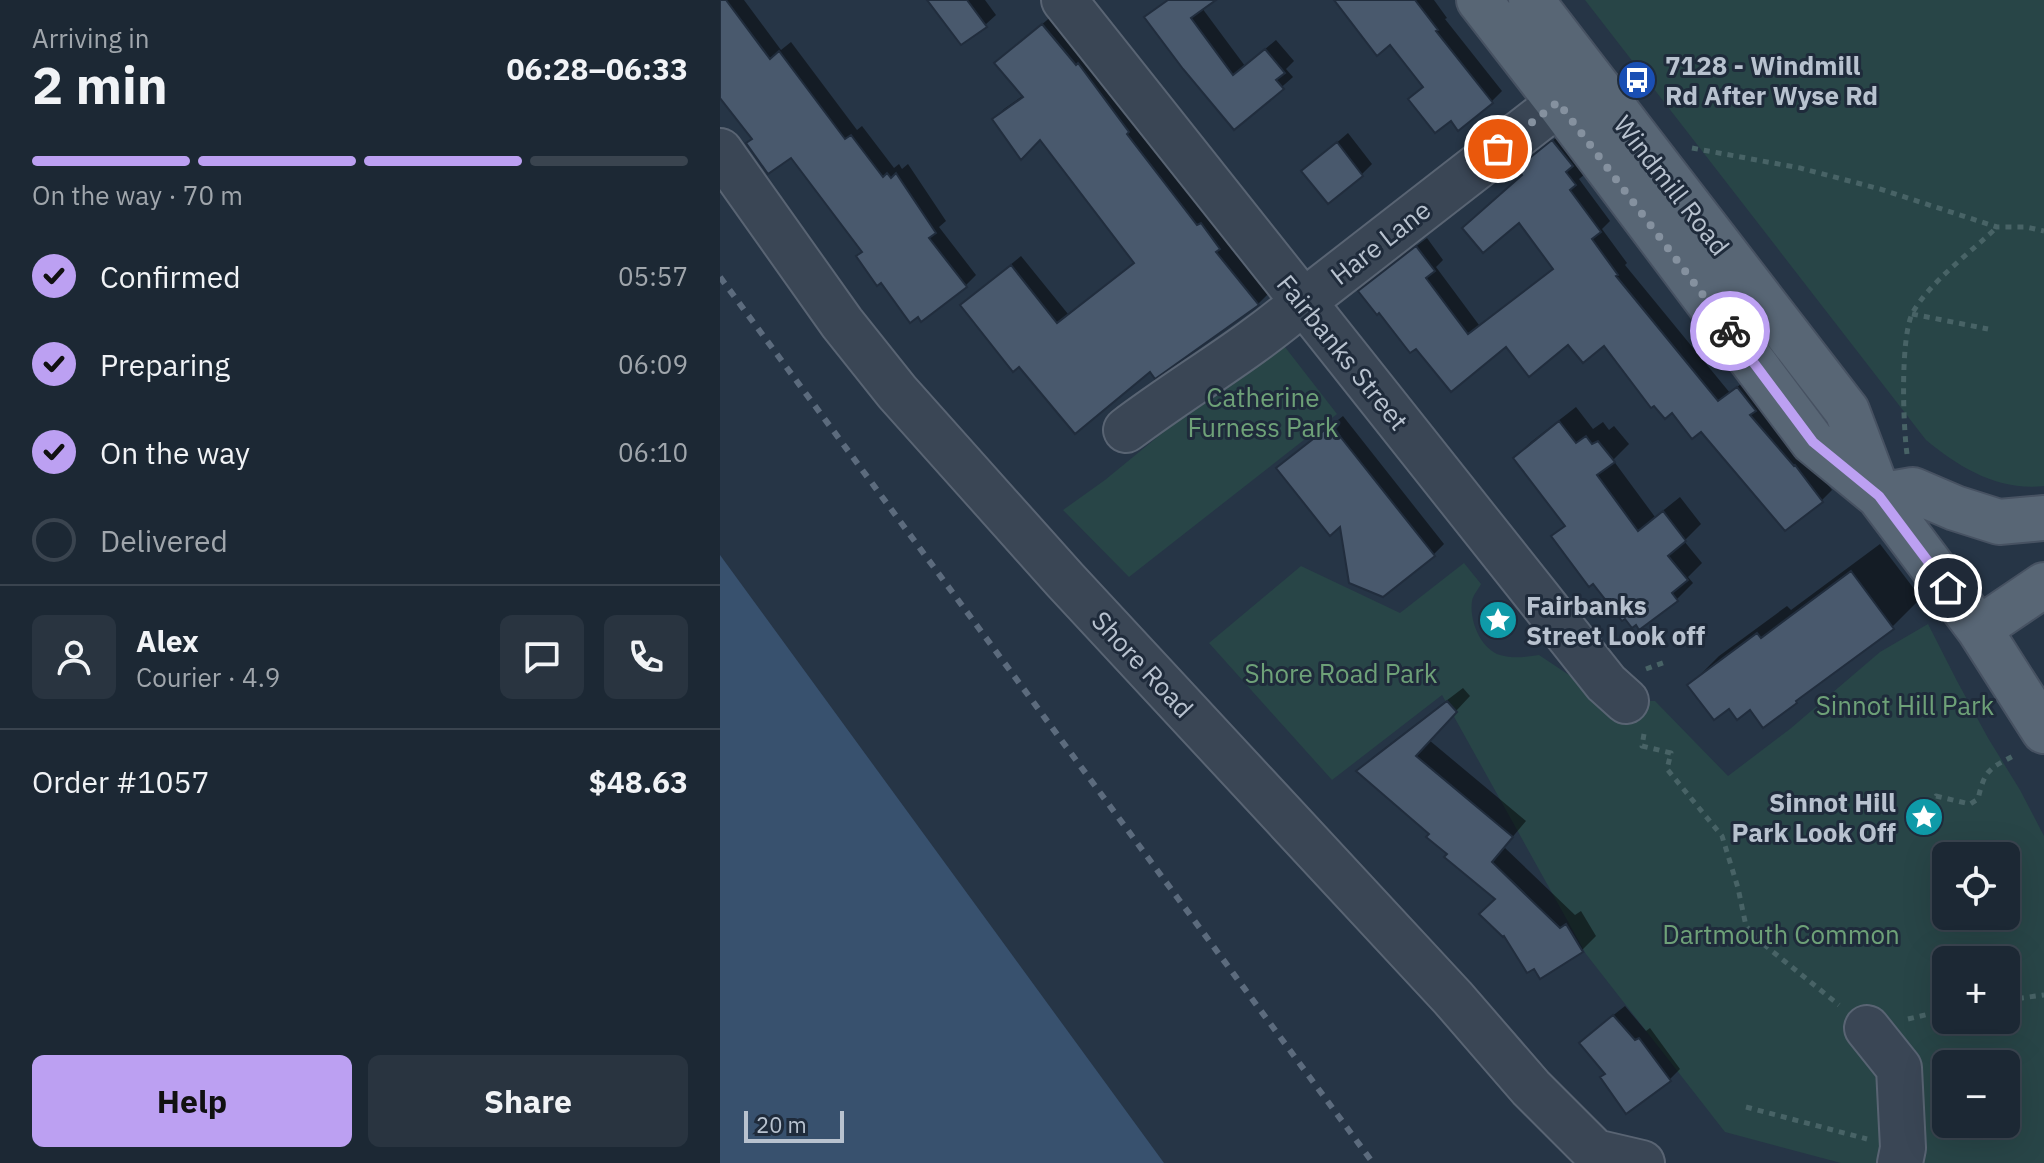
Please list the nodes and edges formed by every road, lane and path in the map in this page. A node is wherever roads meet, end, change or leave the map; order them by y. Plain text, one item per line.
1 (1064, 0) edge
2 (1479, 0) edge
3 (1531, 0) edge
4 (1574, 90) junction
5 (1677, 146) dead end
6 (720, 151) edge
7 (1997, 227) junction
8 (2044, 231) edge
9 (1303, 302) junction
10 (1912, 314) junction
11 (1988, 329) dead end
12 (1126, 430) dead end
13 (1896, 493) junction
14 (2044, 518) edge
15 (2044, 585) edge
16 (1979, 629) junction
17 (1626, 701) joint
18 (2039, 722) edge
19 (1924, 817) dead end
20 (2044, 995) edge
21 (2020, 998) edge
22 (1932, 1013) edge
23 (1867, 1028) junction
24 (1746, 1107) dead end
25 (1901, 1156) edge
26 (1599, 1158) edge
27 (1642, 1163) edge

1 - 9 street, Fairbanks Street
2 - 4 main road, Windmill Road
3 - 4 main road, Windmill Road
4 - 9 street, Hare Lane
4 - 13 main road, Windmill Road
5 - 7 path
6 - 26 street, Shore Road
7 - 8 path
7 - 10 path
9 - 12 street, Hare Lane
9 - 17 street, Fairbanks Street
10 - 11 path
10 - 13 path
13 - 14 main road
13 - 16 main road, Windmill Road
15 - 16 main road
16 - 18 main road, Windmill Road
17 - 23 path
18 - 19 path
20 - 21 path
22 - 23 path
23 - 25 street
24 - 25 path
26 - 27 street

